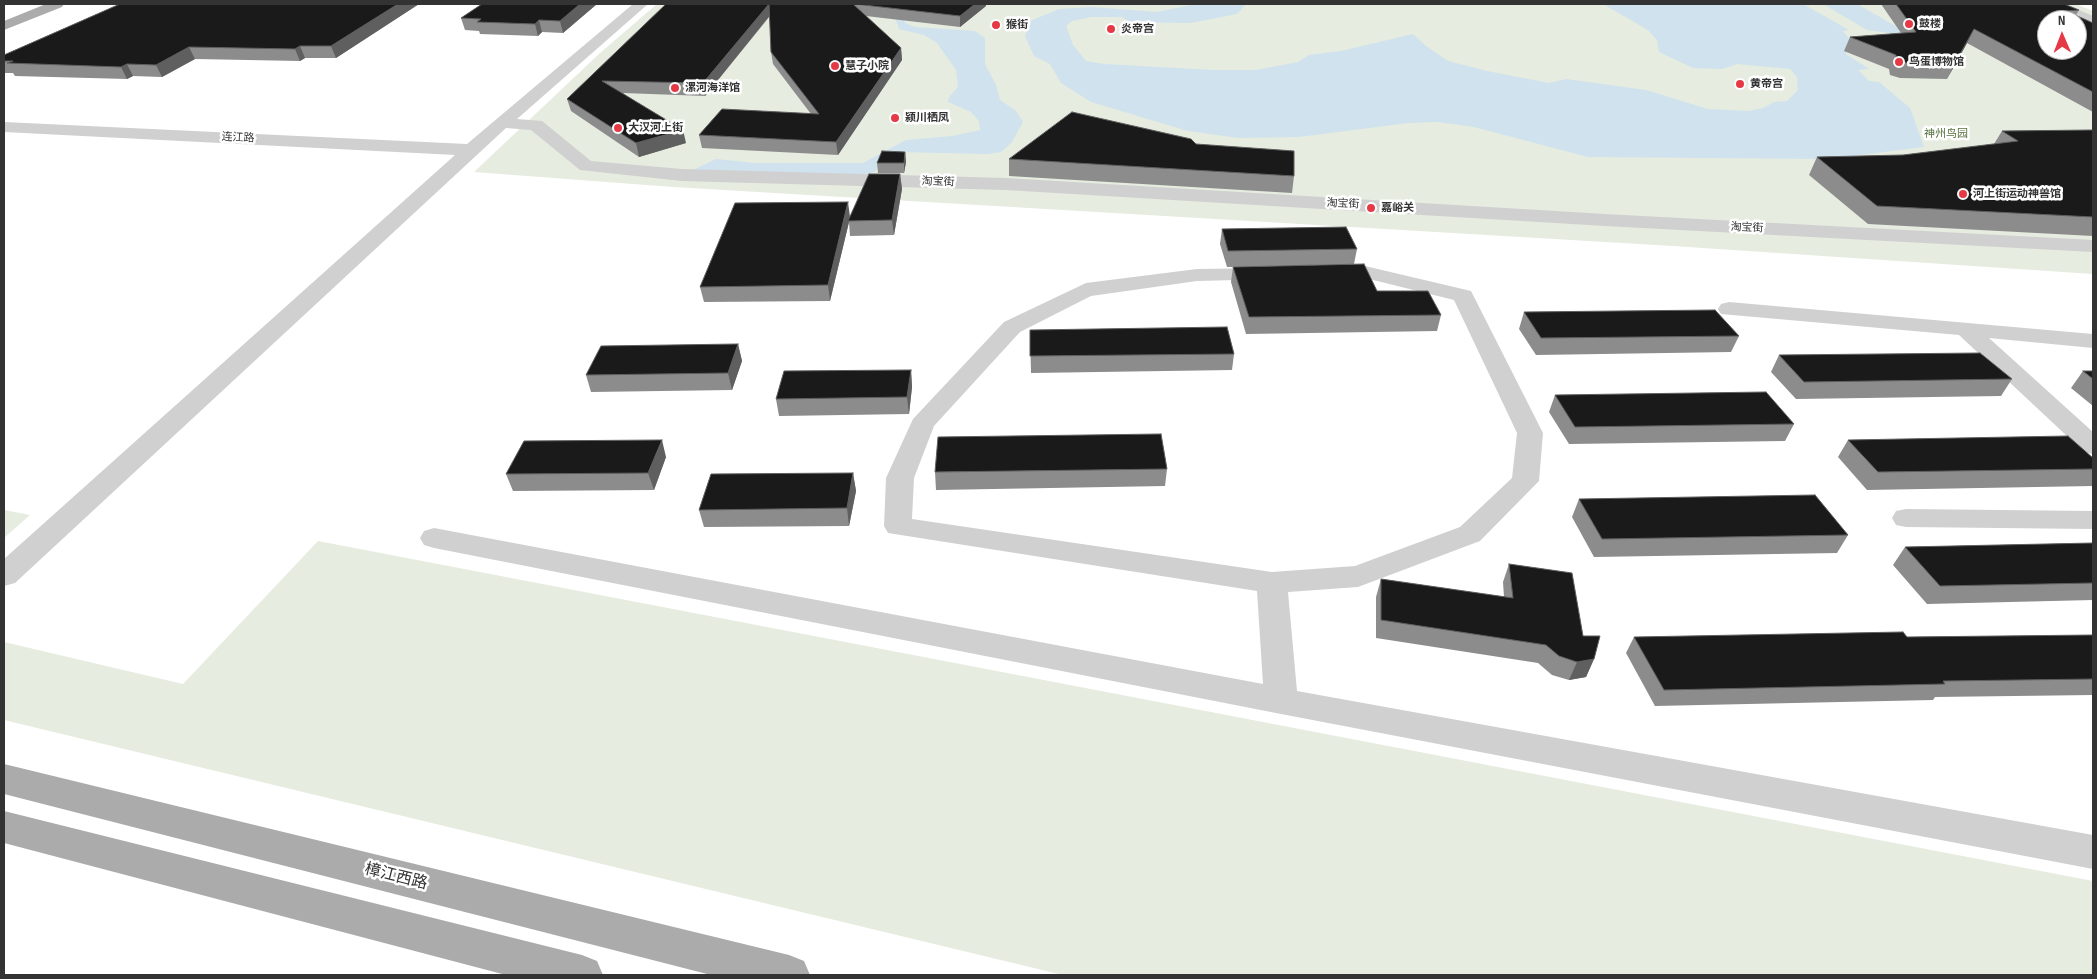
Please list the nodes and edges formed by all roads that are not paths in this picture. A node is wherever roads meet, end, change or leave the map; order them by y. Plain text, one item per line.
1 (27, 4) edge
2 (58, 4) edge
3 (641, 4) edge
4 (2054, 4) edge
5 (4, 13) edge
6 (2093, 21) edge
7 (4, 26) edge
8 (502, 124) junction
9 (4, 127) edge
10 (471, 150) junction
11 (2093, 246) edge
12 (1729, 309) dead end
13 (1966, 329) junction
14 (2093, 341) edge
15 (2093, 446) edge
16 (1906, 518) dead end
17 (2093, 520) edge
18 (434, 538) dead end
19 (4, 576) edge
20 (1272, 583) junction
21 (1282, 701) junction
22 (4, 779) edge
23 (4, 827) edge
24 (2093, 852) edge
25 (582, 975) edge
26 (789, 975) edge

1 - 5 main road
2 - 7 main road
3 - 8 street
4 - 6 street
8 - 10 street
8 - 11 street, 淘宝街
9 - 10 street, 连江路
10 - 19 street
12 - 13 street
13 - 14 street
13 - 15 street
16 - 17 street
18 - 21 street
20 - 20 street
20 - 21 street
21 - 24 street
22 - 26 main road, 樟江西路
23 - 25 main road

